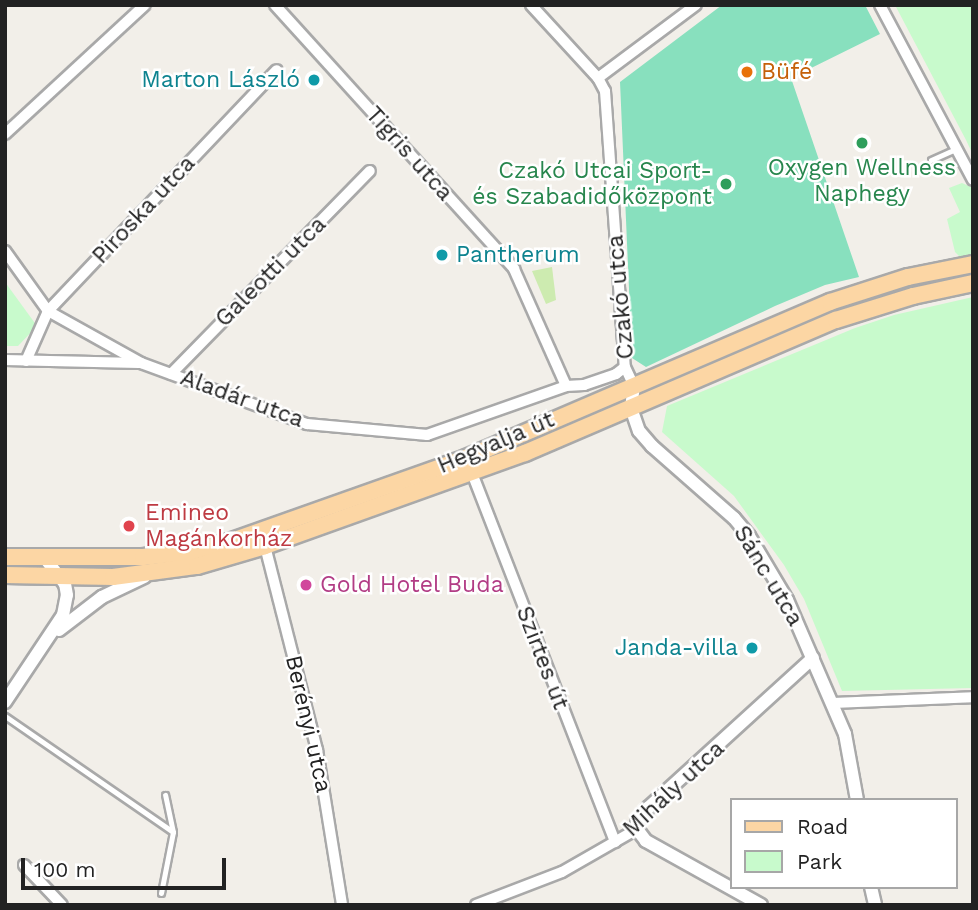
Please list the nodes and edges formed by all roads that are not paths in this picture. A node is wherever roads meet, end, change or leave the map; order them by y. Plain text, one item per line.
1 (145, 5) edge
2 (275, 5) edge
3 (531, 5) edge
4 (696, 5) edge
5 (880, 5) edge
6 (277, 70) dead end
7 (598, 78) junction
8 (5, 134) edge
9 (956, 149) junction
10 (931, 160) dead end
11 (370, 171) dead end
12 (973, 180) edge
13 (5, 251) edge
14 (973, 264) edge
15 (973, 283) edge
16 (48, 311) junction
17 (5, 360) edge
18 (26, 361) junction
19 (141, 363) junction
20 (625, 367) junction
21 (171, 374) junction
22 (566, 386) junction
23 (634, 386) junction
24 (631, 408) junction
25 (472, 473) junction
26 (265, 546) junction
27 (43, 556) junction
28 (5, 557) edge
29 (153, 573) junction
30 (5, 575) edge
31 (60, 576) junction
32 (49, 640) junction
33 (813, 658) junction
34 (973, 697) edge
35 (5, 702) edge
36 (832, 703) junction
37 (5, 716) edge
38 (165, 795) dead end
39 (857, 798) edge
40 (636, 829) junction
41 (173, 832) junction
42 (615, 842) junction
43 (24, 864) dead end
44 (730, 888) edge
45 (732, 889) edge
46 (161, 893) dead end
47 (62, 905) edge
48 (342, 905) edge
49 (476, 905) edge
50 (761, 905) edge

1 - 8 street
2 - 22 street, Tigris utca
3 - 7 street
4 - 7 street
5 - 9 street
6 - 16 street, Piroska utca
7 - 20 street, Czakó utca
9 - 10 lane
9 - 12 street
11 - 21 street, Galeotti utca
13 - 16 street
14 - 23 main road, Hegyalja út
15 - 24 main road, Hegyalja út
16 - 18 street, Piroska utca
16 - 19 street, Aladár utca
17 - 18 street, Aladár utca
18 - 19 street, Aladár utca
19 - 21 street, Aladár utca
20 - 22 street, Aladár utca
20 - 23 street, Czakó utca
21 - 22 street, Aladár utca
23 - 24 street
23 - 27 main road, Hegyalja út
24 - 25 main road, Hegyalja út
24 - 33 street, Sánc utca
25 - 26 main road, Hegyalja út
25 - 42 street, Szirtes út
26 - 29 main road, Hegyalja út
26 - 48 street, Berényi utca
27 - 28 main road, Hegyalja út
27 - 31 street
29 - 31 main road, Hegyalja út
29 - 32 street
30 - 31 main road, Hegyalja út
31 - 32 street
32 - 35 street
33 - 36 street, Sánc utca
33 - 40 street, Mihály utca
34 - 36 street
36 - 39 street, Sánc utca
37 - 41 lane
38 - 41 lane
40 - 42 street, Mihály utca
40 - 44 street
41 - 46 lane
42 - 49 street, Mihály utca
43 - 47 street
45 - 50 street

